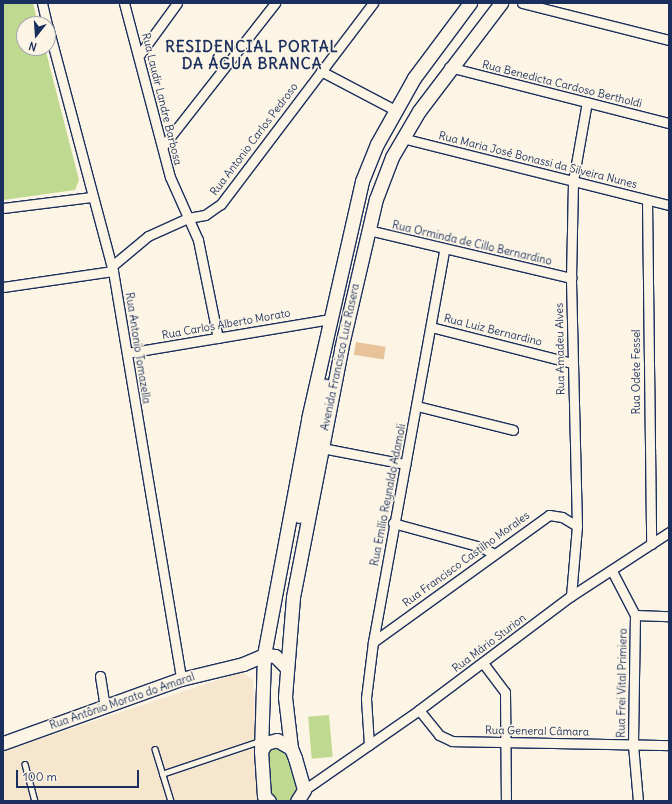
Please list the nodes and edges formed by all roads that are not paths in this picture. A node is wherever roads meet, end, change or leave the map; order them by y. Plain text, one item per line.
1 (42, 3) edge
2 (124, 3) edge
3 (176, 3) edge
4 (275, 3) edge
5 (373, 3) edge
6 (470, 3) edge
7 (501, 3) edge
8 (522, 3) edge
9 (45, 16) edge
10 (669, 40) edge
11 (140, 54) junction
12 (55, 56) edge
13 (449, 67) junction
14 (321, 71) junction
15 (587, 102) junction
16 (395, 110) junction
17 (669, 123) edge
18 (402, 138) junction
19 (377, 144) junction
20 (163, 146) junction
21 (392, 157) junction
22 (362, 181) junction
23 (381, 181) junction
24 (573, 181) junction
25 (91, 197) junction
26 (647, 200) junction
27 (669, 205) edge
28 (3, 208) edge
29 (188, 218) junction
30 (368, 230) junction
31 (444, 250) junction
32 (113, 268) junction
33 (571, 278) junction
34 (3, 287) edge
35 (330, 319) junction
36 (431, 327) junction
37 (218, 338) junction
38 (341, 349) junction
39 (127, 353) junction
40 (572, 362) junction
41 (417, 406) junction
42 (513, 430) dead end
43 (322, 448) junction
44 (405, 464) junction
45 (393, 523) junction
46 (577, 526) junction
47 (669, 532) edge
48 (651, 544) junction
49 (494, 554) junction
50 (612, 571) junction
51 (571, 596) junction
52 (293, 597) junction
53 (635, 616) junction
54 (669, 616) edge
55 (373, 642) junction
56 (264, 655) junction
57 (483, 663) junction
58 (243, 664) junction
59 (286, 667) junction
60 (100, 676) dead end
61 (261, 678) junction
62 (181, 679) junction
63 (104, 707) junction
64 (419, 710) junction
65 (506, 742) junction
66 (3, 743) edge
67 (369, 745) junction
68 (633, 745) junction
69 (669, 745) edge
70 (261, 746) junction
71 (291, 748) junction
72 (154, 749) dead end
73 (25, 764) dead end
74 (162, 774) junction
75 (303, 792) edge
76 (266, 800) edge
77 (35, 801) edge
78 (171, 801) edge
79 (506, 801) edge
80 (638, 801) edge

1 - 9 street
2 - 11 street, Rua Laudir Landre Barbosa
3 - 11 street
4 - 20 street
5 - 14 street, Rua Antonio Carlos Pedroso
6 - 16 street, Avenida Francisco Luiz Rasera
7 - 13 street, Avenida Francisco Luiz Rasera
8 - 10 street
11 - 20 street, Rua Laudir Landre Barbosa
12 - 25 street, Rua Antonio Tomazella
13 - 15 street, Rua Benedicta Cardoso Bertholdi
13 - 18 street, Avenida Francisco Luiz Rasera
14 - 16 street
14 - 29 street, Rua Antonio Carlos Pedroso
15 - 17 street, Rua Benedicta Cardoso Bertholdi
15 - 24 street, Rua Amadeu Alves
16 - 19 street, Avenida Francisco Luiz Rasera
18 - 21 street, Avenida Francisco Luiz Rasera
18 - 24 street, Rua Maria José Bonassi da Silveira Nunes
19 - 21 street
19 - 22 street, Avenida Francisco Luiz Rasera
20 - 29 street, Rua Laudir Landre Barbosa
21 - 23 street, Avenida Francisco Luiz Rasera
22 - 23 street
22 - 35 street, Avenida Francisco Luiz Rasera
23 - 30 street, Avenida Francisco Luiz Rasera
24 - 26 street, Rua Maria José Bonassi da Silveira Nunes
24 - 33 street, Rua Amadeu Alves
25 - 28 street
25 - 32 street, Rua Antonio Tomazella
26 - 27 street, Rua Maria José Bonassi da Silveira Nunes
26 - 48 street, Rua Odete Fessel
29 - 32 street, Rua Antonio Carlos Pedroso
29 - 37 street, Rua Laudir Landre Barbosa
30 - 31 street, Rua Orminda de Cillo Bernardino
30 - 38 street, Avenida Francisco Luiz Rasera
31 - 33 street, Rua Orminda de Cillo Bernardino
31 - 36 street, Rua Emílio Reynaldo Adamoli
32 - 34 street
32 - 39 street, Rua Antonio Tomazella
33 - 40 street, Rua Amadeu Alves
35 - 37 street, Rua Carlos Alberto Morato
35 - 56 street, Avenida Francisco Luiz Rasera
36 - 40 street, Rua Luiz Bernardino
36 - 41 street, Rua Emílio Reynaldo Adamoli
37 - 39 street, Rua Carlos Alberto Morato
38 - 43 street, Avenida Francisco Luiz Rasera
38 - 52 street
39 - 62 street, Rua Antonio Tomazella
40 - 46 street, Rua Amadeu Alves
41 - 42 street
41 - 44 street, Rua Emílio Reynaldo Adamoli
43 - 44 street
43 - 52 street, Avenida Francisco Luiz Rasera
44 - 45 street, Rua Emílio Reynaldo Adamoli
45 - 49 street
45 - 55 street, Rua Emílio Reynaldo Adamoli
46 - 49 street, Rua Francisco Castilho Morales
46 - 51 street, Rua Amadeu Alves
47 - 48 street, Rua Mário Sturion
48 - 50 street, Rua Mário Sturion
49 - 55 street, Rua Francisco Castilho Morales
50 - 51 street, Rua Mário Sturion
50 - 53 street, Rua Frei Vital Primiero
51 - 57 street, Rua Mário Sturion
52 - 59 street, Avenida Francisco Luiz Rasera
53 - 54 street
53 - 68 street, Rua Frei Vital Primiero
55 - 67 street, Rua Emílio Reynaldo Adamoli
56 - 58 street, Rua Antônio Morato do Amaral
56 - 59 street
56 - 61 street, Avenida Francisco Luiz Rasera
57 - 64 street, Rua Mário Sturion
57 - 65 street
58 - 61 street
58 - 62 street, Rua Antônio Morato do Amaral
59 - 71 street, Avenida Francisco Luiz Rasera
60 - 63 street
61 - 70 street, Avenida Francisco Luiz Rasera
62 - 63 street, Rua Antônio Morato do Amaral
63 - 66 street, Rua Antônio Morato do Amaral
64 - 65 street, Rua General Câmara
64 - 67 street, Rua Mário Sturion
65 - 68 street, Rua General Câmara
65 - 79 street
67 - 75 street, Rua Mário Sturion
68 - 69 street, Rua General Câmara
68 - 80 street, Rua Frei Vital Primiero
70 - 71 street
70 - 74 lane
70 - 76 street, Avenida Francisco Luiz Rasera
71 - 75 street, Avenida Francisco Luiz Rasera
72 - 74 lane
73 - 77 lane
74 - 78 lane

